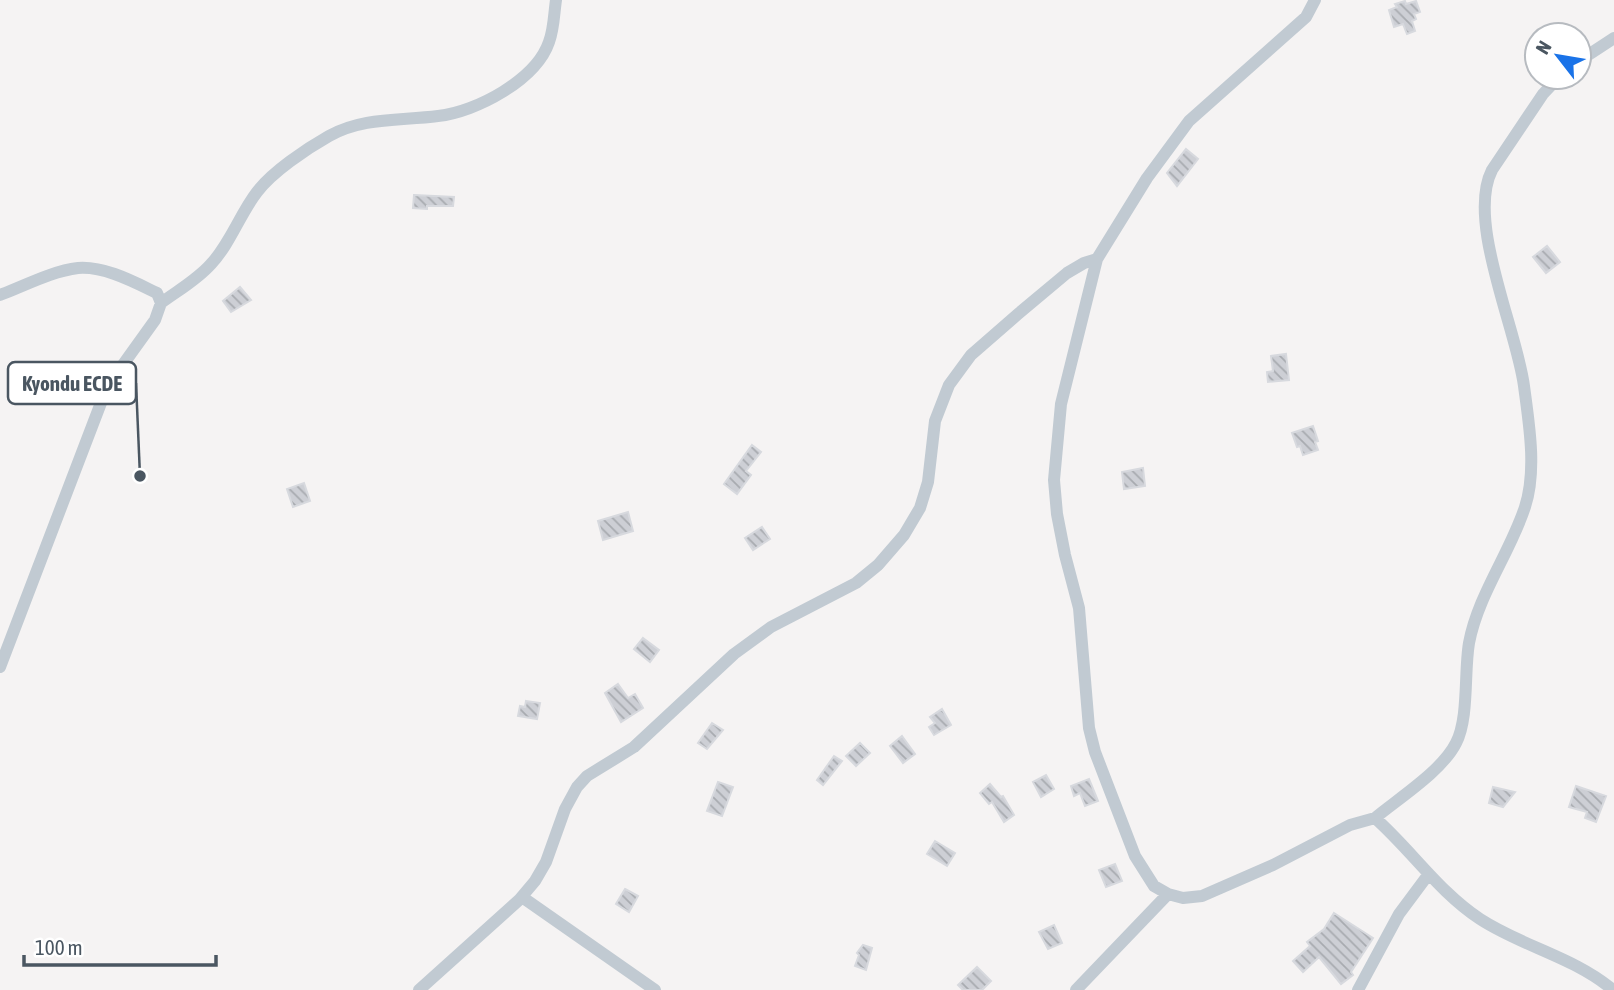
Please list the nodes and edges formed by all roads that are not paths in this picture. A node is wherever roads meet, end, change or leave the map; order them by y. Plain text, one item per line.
1 (556, 0) edge
2 (1315, 0) edge
3 (1614, 38) edge
4 (1593, 52) edge
5 (1546, 91) edge
6 (1097, 259) junction
7 (0, 295) edge
8 (160, 303) junction
9 (0, 667) edge
10 (1375, 818) junction
11 (1429, 875) junction
12 (1168, 894) junction
13 (522, 897) junction
14 (419, 990) edge
15 (655, 990) edge
16 (1076, 990) edge
17 (1358, 990) edge
18 (1613, 990) edge

1 - 8 street
2 - 6 street
3 - 4 street
5 - 10 street
6 - 12 street
6 - 13 street
7 - 8 street
8 - 9 street
10 - 11 street
10 - 12 street
11 - 17 street
11 - 18 street
12 - 16 street
13 - 14 street
13 - 15 street

